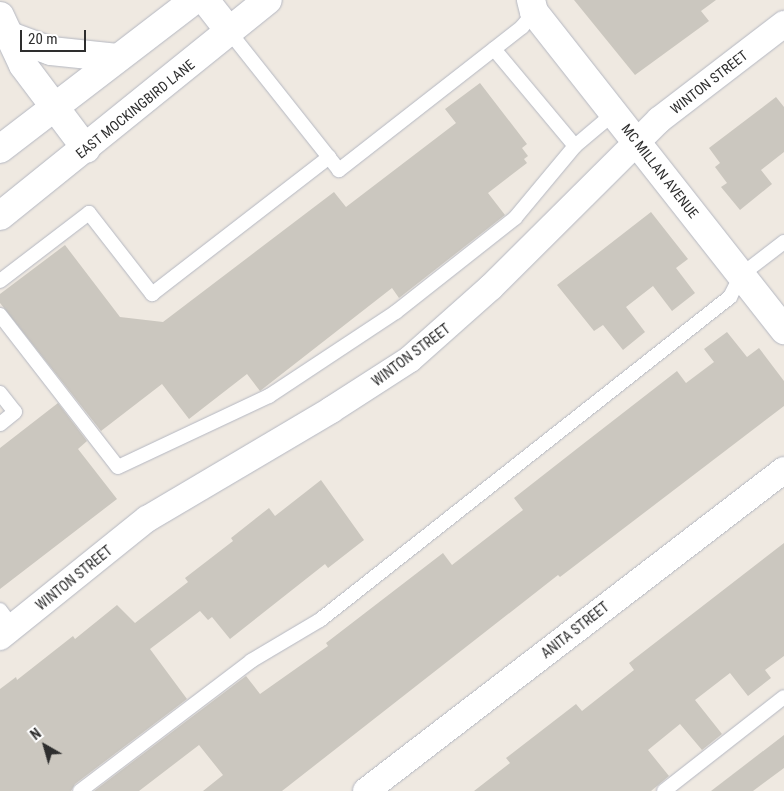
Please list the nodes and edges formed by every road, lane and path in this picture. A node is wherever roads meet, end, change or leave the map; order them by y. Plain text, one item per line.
1 (194, 0) edge
2 (205, 0) edge
3 (268, 0) edge
4 (529, 4) edge
5 (784, 24) edge
6 (3, 27) edge
7 (229, 31) junction
8 (494, 49) junction
9 (118, 58) junction
10 (53, 108) junction
11 (614, 114) junction
12 (638, 143) junction
13 (575, 146) junction
14 (0, 149) edge
15 (86, 149) junction
16 (329, 157) junction
17 (0, 216) edge
18 (784, 242) edge
19 (741, 275) junction
20 (0, 281) edge
21 (0, 316) edge
22 (784, 330) edge
23 (0, 393) edge
24 (0, 424) edge
25 (784, 470) edge
26 (4, 624) edge
27 (784, 697) edge
28 (80, 791) edge
29 (366, 791) edge
30 (664, 791) edge

1 - 9 main road
2 - 7 main road
3 - 7 main road, EAST MOCKINGBIRD LANE
4 - 8 lane
4 - 11 main road, MC MILLAN AVENUE
5 - 12 street, WINTON STREET
6 - 9 main road
6 - 10 main road
7 - 15 main road, EAST MOCKINGBIRD LANE
7 - 16 lane
8 - 13 lane
8 - 16 lane
9 - 10 main road
10 - 14 main road
10 - 15 main road
11 - 12 main road, MC MILLAN AVENUE
11 - 13 lane
12 - 19 main road, MC MILLAN AVENUE
12 - 26 street, WINTON STREET
13 - 21 lane
15 - 17 main road, EAST MOCKINGBIRD LANE
16 - 20 lane
18 - 19 lane
19 - 22 main road, MC MILLAN AVENUE
19 - 28 lane
23 - 24 lane
25 - 29 street, ANITA STREET
27 - 30 lane

